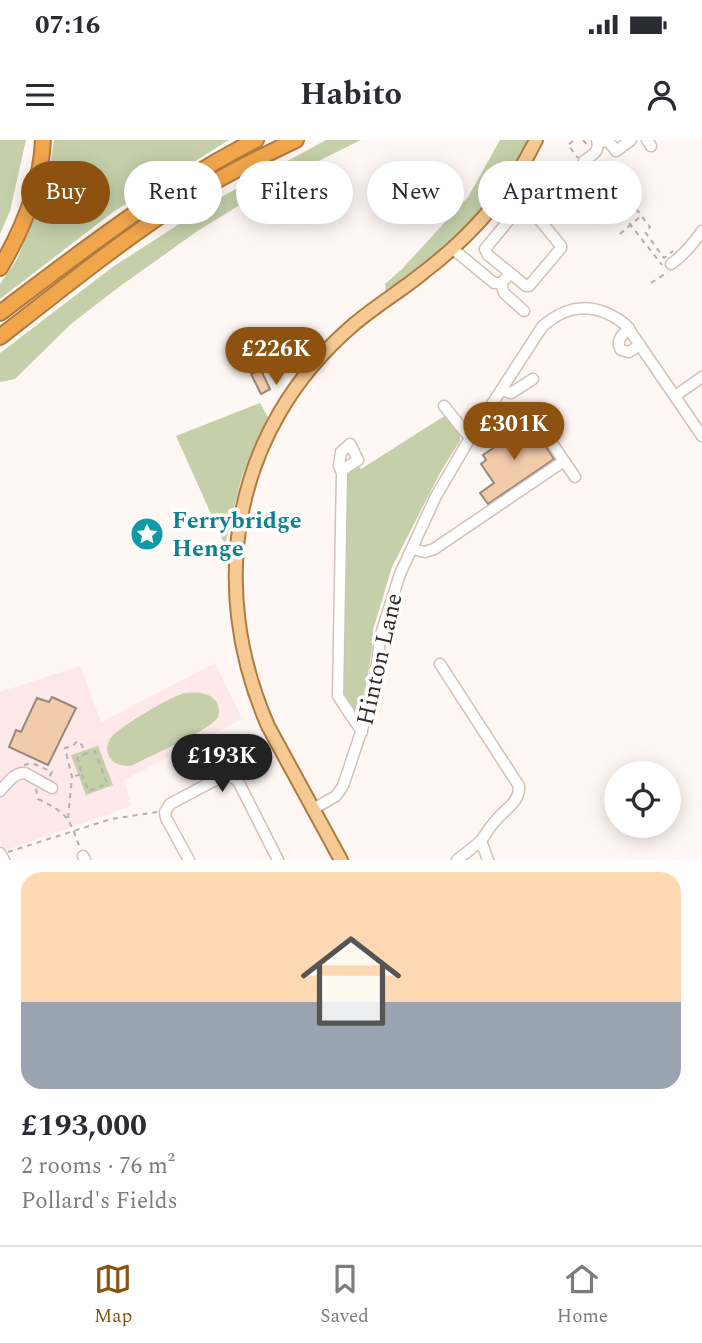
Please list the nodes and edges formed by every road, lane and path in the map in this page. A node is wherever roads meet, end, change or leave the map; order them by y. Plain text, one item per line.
1 (43, 140) edge
2 (256, 140) edge
3 (296, 140) edge
4 (536, 140) edge
5 (573, 140) edge
6 (631, 140) edge
7 (598, 141) edge
8 (594, 153) junction
9 (584, 161) dead end
10 (600, 161) edge
11 (642, 217) edge
12 (631, 225) junction
13 (702, 231) edge
14 (620, 233) dead end
15 (453, 249) junction
16 (671, 262) junction
17 (0, 268) edge
18 (510, 274) junction
19 (501, 283) junction
20 (651, 284) dead end
21 (524, 311) dead end
22 (0, 313) edge
23 (629, 328) junction
24 (0, 337) edge
25 (640, 345) junction
26 (702, 377) edge
27 (533, 379) dead end
28 (501, 390) junction
29 (675, 396) junction
30 (444, 406) dead end
31 (537, 421) dead end
32 (702, 436) edge
33 (470, 438) junction
34 (564, 461) junction
35 (342, 473) junction
36 (575, 477) dead end
37 (412, 549) junction
38 (440, 664) dead end
39 (362, 732) junction
40 (85, 754) junction
41 (29, 762) dead end
42 (82, 774) junction
43 (72, 777) junction
44 (34, 779) junction
45 (52, 788) dead end
46 (0, 792) edge
47 (313, 809) junction
48 (165, 812) junction
49 (68, 818) junction
50 (74, 832) junction
51 (481, 841) junction
52 (0, 854) edge
53 (84, 858) edge
54 (4, 860) edge
55 (189, 860) edge
56 (278, 860) edge
57 (341, 860) edge
58 (457, 860) edge
59 (488, 860) edge

1 - 17 highway
2 - 22 highway
3 - 24 highway
4 - 15 main road
5 - 12 path
6 - 7 street
7 - 8 street
8 - 9 street
8 - 10 path
11 - 16 path
12 - 14 path
12 - 16 path
13 - 16 street
15 - 19 street
15 - 47 main road
16 - 20 path
18 - 18 street
18 - 19 street
19 - 21 street
23 - 25 street
23 - 25 street
23 - 28 street, Hinton Lane
25 - 29 street
26 - 29 street
27 - 28 street
28 - 33 street, Hinton Lane
29 - 32 street
30 - 33 street
31 - 34 street
33 - 37 street, Hinton Lane
34 - 36 street
34 - 37 street
35 - 35 street
35 - 39 street
37 - 39 street, Hinton Lane
38 - 51 street
39 - 47 street, Hinton Lane
40 - 42 path
40 - 42 path
40 - 43 path
41 - 44 path
42 - 43 path
43 - 49 path
44 - 45 street
44 - 46 street
44 - 49 path
47 - 57 main road
48 - 50 path
48 - 55 street
48 - 56 street
49 - 50 path
50 - 52 path
50 - 53 path
51 - 58 street
51 - 59 street
52 - 54 street

